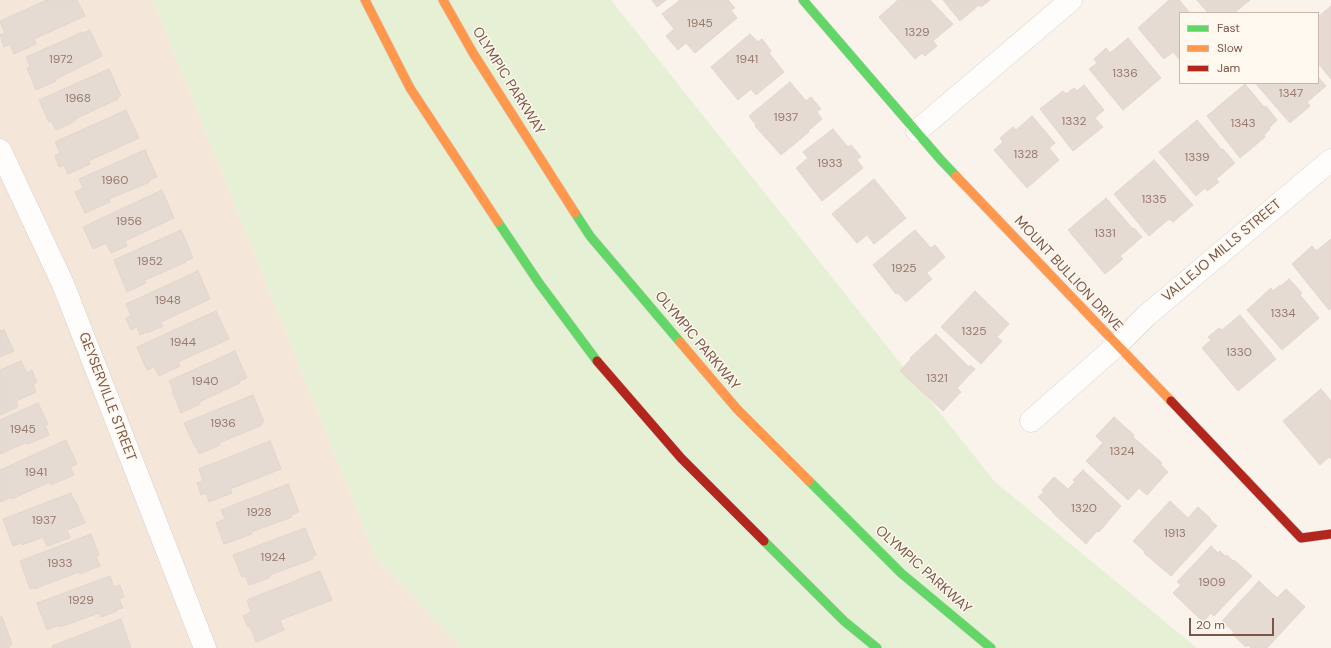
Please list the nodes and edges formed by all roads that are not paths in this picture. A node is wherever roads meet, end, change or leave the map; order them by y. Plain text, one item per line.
1 (365, 0) edge
2 (443, 0) edge
3 (803, 0) edge
4 (1071, 0) edge
5 (917, 132) junction
6 (0, 150) edge
7 (1331, 160) edge
8 (1116, 346) junction
9 (1031, 421) dead end
10 (1331, 534) edge
11 (205, 648) edge
12 (876, 648) edge
13 (991, 648) edge

1 - 12 main road
2 - 13 main road, OLYMPIC PARKWAY
3 - 5 main road, MOUNT BULLION DRIVE
4 - 5 street
5 - 8 main road, MOUNT BULLION DRIVE
6 - 11 street, GEYSERVILLE STREET
7 - 8 street, VALLEJO MILLS STREET
8 - 9 street, VALLEJO MILLS STREET
8 - 10 main road, MOUNT BULLION DRIVE

